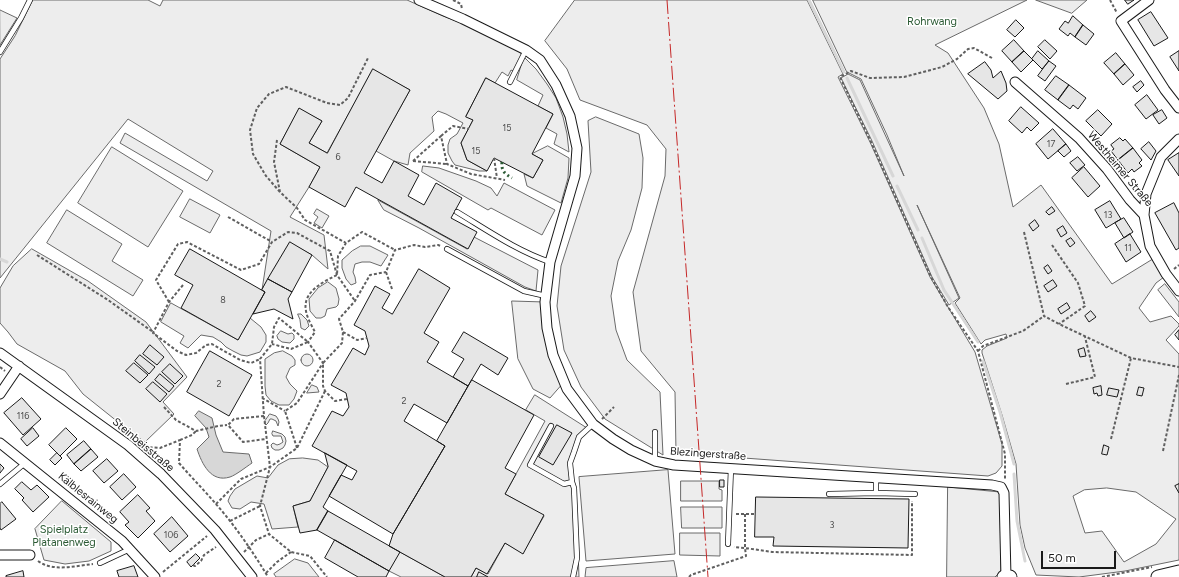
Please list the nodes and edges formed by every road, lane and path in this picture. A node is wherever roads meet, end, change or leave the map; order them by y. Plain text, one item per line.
1 (30, 0) edge
2 (419, 0) edge
3 (1110, 0) edge
4 (1149, 0) edge
5 (1121, 21) junction
6 (526, 50) junction
7 (0, 52) edge
8 (368, 58) dead end
9 (992, 58) dead end
10 (510, 82) dead end
11 (1015, 82) dead end
12 (1179, 108) edge
13 (469, 128) dead end
14 (441, 136) junction
15 (1179, 139) edge
16 (277, 140) dead end
17 (494, 158) dead end
18 (447, 164) junction
19 (497, 178) junction
20 (505, 180) dead end
21 (280, 192) junction
22 (457, 212) dead end
23 (1144, 215) junction
24 (228, 217) dead end
25 (1024, 232) dead end
26 (272, 242) junction
27 (346, 243) junction
28 (1052, 245) dead end
29 (447, 249) joint
30 (395, 250) junction
31 (37, 255) dead end
32 (550, 262) junction
33 (386, 272) junction
34 (337, 275) junction
35 (183, 285) dead end
36 (392, 289) dead end
37 (1179, 291) edge
38 (546, 296) junction
39 (355, 301) junction
40 (169, 302) junction
41 (1044, 316) junction
42 (1058, 324) junction
43 (153, 332) junction
44 (343, 332) junction
45 (1085, 336) junction
46 (367, 338) dead end
47 (308, 342) junction
48 (272, 344) junction
49 (978, 351) junction
50 (0, 353) edge
51 (1131, 358) junction
52 (260, 359) junction
53 (323, 363) junction
54 (19, 366) junction
55 (1179, 366) edge
56 (1179, 375) edge
57 (1066, 384) dead end
58 (324, 391) junction
59 (0, 394) edge
60 (262, 398) junction
61 (347, 399) dead end
62 (614, 406) dead end
63 (164, 407) dead end
64 (285, 411) junction
65 (264, 416) junction
66 (228, 425) junction
67 (594, 425) junction
68 (551, 426) dead end
69 (196, 431) junction
70 (654, 432) dead end
71 (266, 439) junction
72 (1112, 439) dead end
73 (180, 440) junction
74 (140, 442) dead end
75 (0, 443) edge
76 (297, 448) junction
77 (1163, 451) dead end
78 (655, 461) junction
79 (25, 462) junction
80 (270, 467) junction
81 (731, 468) junction
82 (876, 478) junction
83 (572, 482) junction
84 (0, 484) edge
85 (1001, 488) junction
86 (876, 493) junction
87 (829, 494) dead end
88 (913, 494) joint
89 (216, 504) junction
90 (260, 506) junction
91 (729, 513) junction
92 (745, 514) junction
93 (756, 514) dead end
94 (230, 521) junction
95 (214, 530) junction
96 (268, 534) junction
97 (225, 542) junction
98 (728, 544) joint
99 (249, 547) junction
100 (745, 548) junction
101 (130, 550) junction
102 (291, 552) junction
103 (0, 555) edge
104 (30, 555) joint
105 (100, 563) joint
106 (193, 565) dead end
107 (1157, 572) edge
108 (1179, 572) edge
109 (266, 573) junction
110 (159, 575) edge
111 (252, 577) edge
112 (268, 577) edge
113 (327, 577) edge
114 (573, 577) edge
115 (688, 577) edge
116 (1005, 577) edge
117 (1010, 577) edge
118 (1102, 577) edge

1 - 7 lane
2 - 6 street, Blezingerstraße
3 - 5 path
4 - 5 street
5 - 12 street
6 - 10 lane
6 - 32 street, Blezingerstraße
8 - 21 path
9 - 49 path
11 - 23 street, Westheimer Straße
13 - 14 path
14 - 18 path
14 - 18 path
15 - 23 street
16 - 21 path
17 - 19 path
18 - 19 path
19 - 20 path
21 - 27 path
22 - 32 lane
23 - 37 street, Westheimer Straße
24 - 26 path
25 - 41 path
26 - 34 path
26 - 40 path
27 - 30 path
27 - 34 path
28 - 42 path
29 - 30 path
29 - 38 lane
30 - 33 path
31 - 43 path
32 - 38 street, Blezingerstraße
33 - 36 path
33 - 39 path
34 - 39 path
34 - 47 path
35 - 40 path
38 - 67 street, Blezingerstraße
39 - 44 path
40 - 43 path
41 - 42 path
41 - 49 path
42 - 45 path
43 - 52 path
44 - 46 path
44 - 53 path
45 - 51 path
45 - 57 path
47 - 48 path
47 - 48 path
47 - 53 path
48 - 52 path
49 - 85 path
50 - 54 street, Steinbeisstraße
51 - 55 path
51 - 72 path
52 - 60 path
53 - 58 path
53 - 64 path
54 - 59 street
54 - 95 street, Steinbeisstraße
56 - 77 path
58 - 61 path
58 - 76 path
60 - 64 path
60 - 65 path
62 - 67 path
63 - 69 path
64 - 76 path
65 - 66 path
65 - 71 path
66 - 69 path
66 - 71 path
67 - 78 street, Blezingerstraße
67 - 83 lane
68 - 83 lane
69 - 73 path
70 - 78 lane
71 - 80 path
73 - 74 path
73 - 89 path
75 - 79 street, Kälblesrainweg
76 - 80 path
78 - 81 street, Blezingerstraße
79 - 84 lane
79 - 101 street, Kälblesrainweg
80 - 89 path
80 - 90 path
81 - 82 street, Blezingerstraße
81 - 91 lane
82 - 85 street, Blezingerstraße
82 - 86 lane
83 - 114 lane
85 - 116 street
86 - 87 lane
86 - 88 lane
88 - 100 path
89 - 94 path
90 - 94 path
90 - 96 path
91 - 92 path
91 - 98 lane
92 - 93 path
92 - 100 path
94 - 99 path
95 - 97 street, Steinbeisstraße
95 - 110 path
96 - 99 path
96 - 102 path
97 - 106 path
97 - 111 street, Steinbeisstraße
98 - 100 path
99 - 109 path
100 - 115 path
101 - 105 lane
101 - 110 street, Kälblesrainweg
102 - 109 path
102 - 113 path
103 - 104 street
104 - 105 path
107 - 108 main road
107 - 118 path
109 - 112 path
116 - 117 main road

